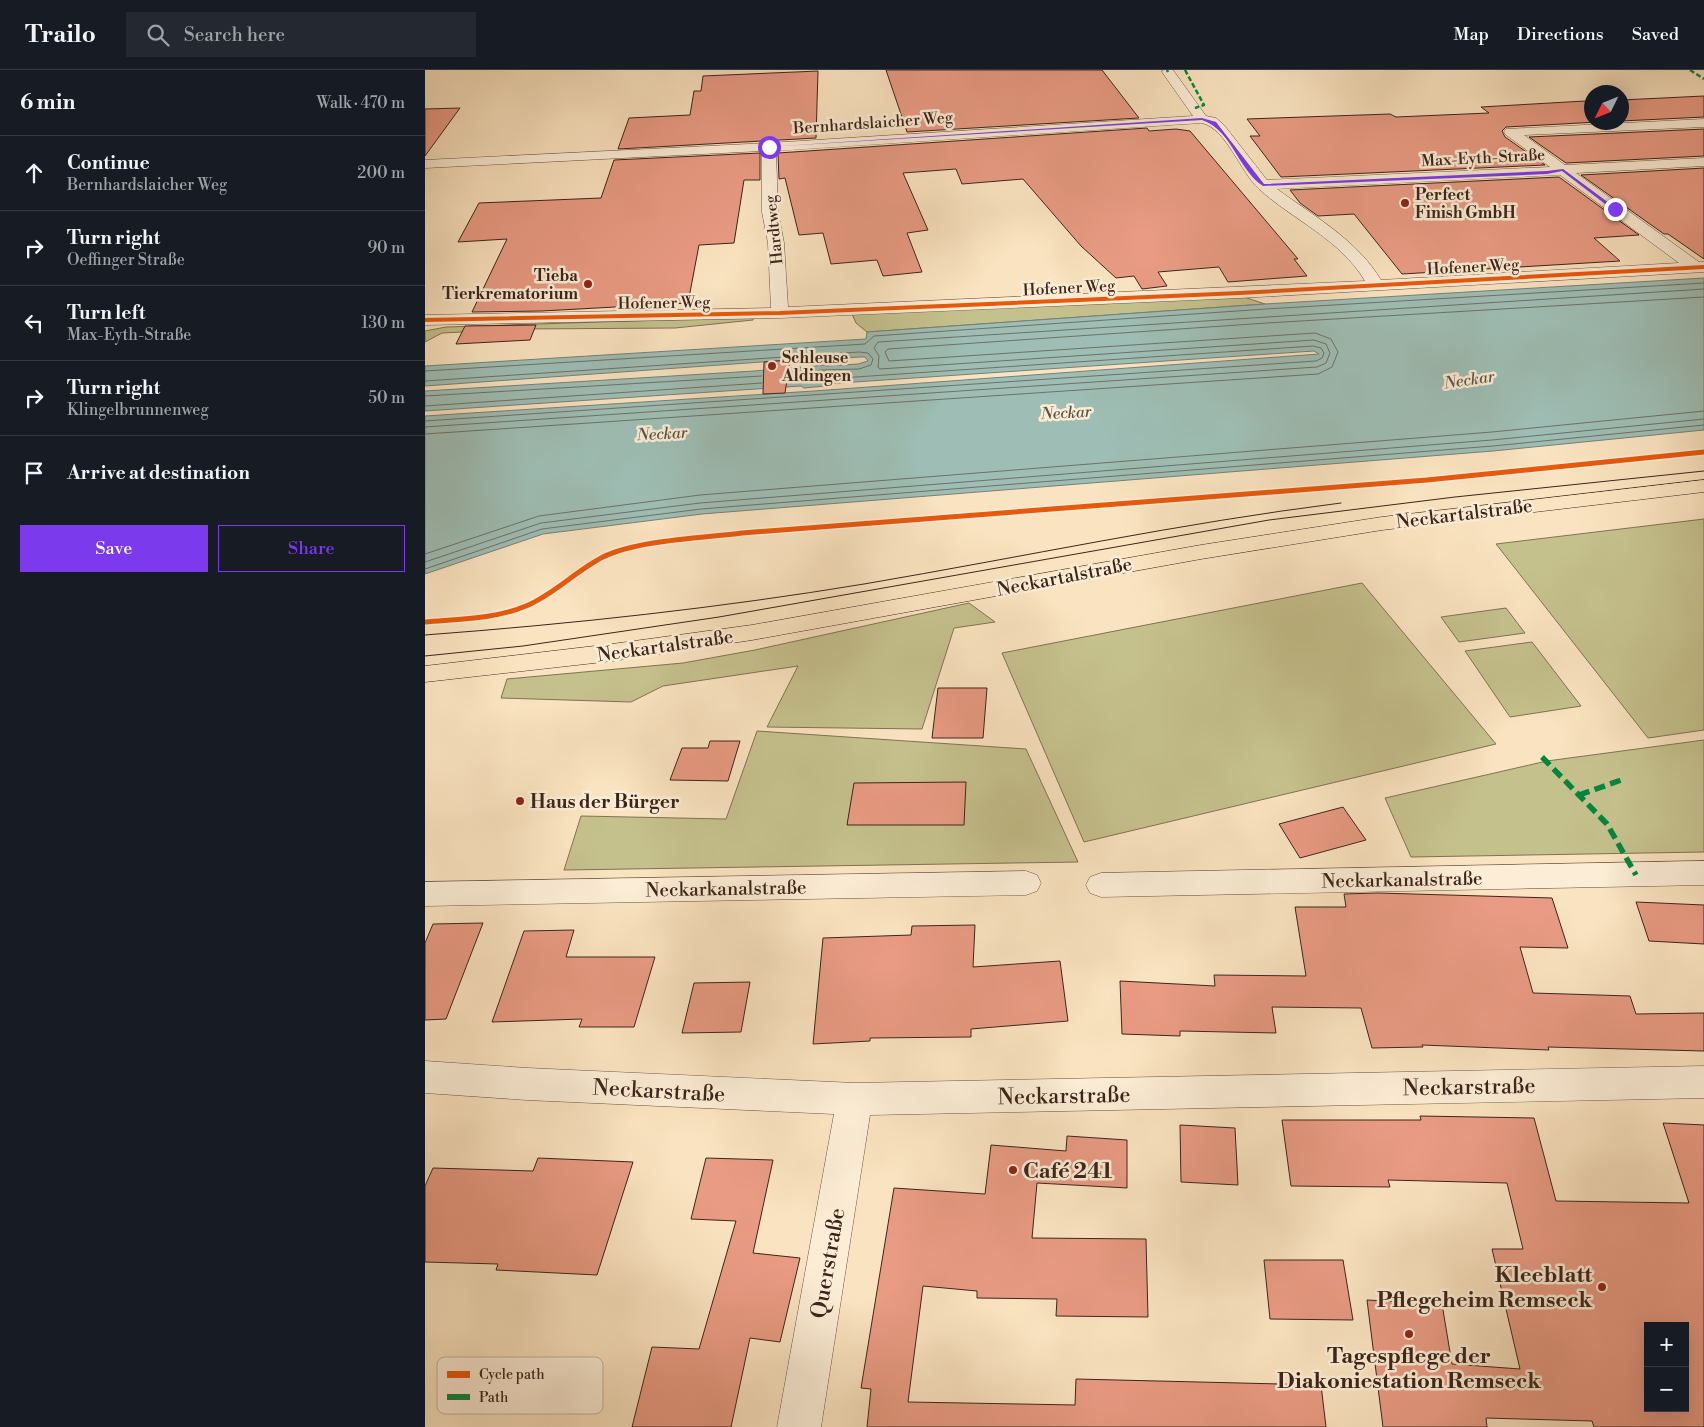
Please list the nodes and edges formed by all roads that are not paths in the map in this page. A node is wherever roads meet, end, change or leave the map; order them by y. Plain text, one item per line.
1 (1168, 72) dead end
2 (1202, 119) junction
3 (1704, 123) edge
4 (769, 147) junction
5 (1704, 162) edge
6 (425, 164) edge
7 (1563, 170) junction
8 (1263, 185) junction
9 (1700, 267) edge
10 (1376, 286) junction
11 (780, 313) junction
12 (428, 321) edge
13 (1704, 486) edge
14 (425, 674) edge
15 (1704, 873) edge
16 (1026, 883) dead end
17 (1101, 885) dead end
18 (425, 894) edge
19 (425, 1077) edge
20 (1704, 1082) edge
21 (855, 1099) junction
22 (799, 1427) edge

1 - 2 street
2 - 4 street, Bernhardslaicher Weg
2 - 8 street
3 - 7 street, Max-Eyth-Straße
4 - 6 street, Bernhardslaicher Weg
4 - 11 street, Hardtweg
5 - 7 street, Max-Eyth-Straße
7 - 8 street, Max-Eyth-Straße
7 - 9 street
8 - 10 street
9 - 10 street, Hofener Weg
10 - 11 street, Hofener Weg
11 - 12 street, Hofener Weg
13 - 14 main road, Neckartalstraße
15 - 17 street, Neckarkanalstraße
16 - 18 street, Neckarkanalstraße
19 - 21 street, Neckarstraße
20 - 21 street, Neckarstraße
21 - 22 street, Querstraße

